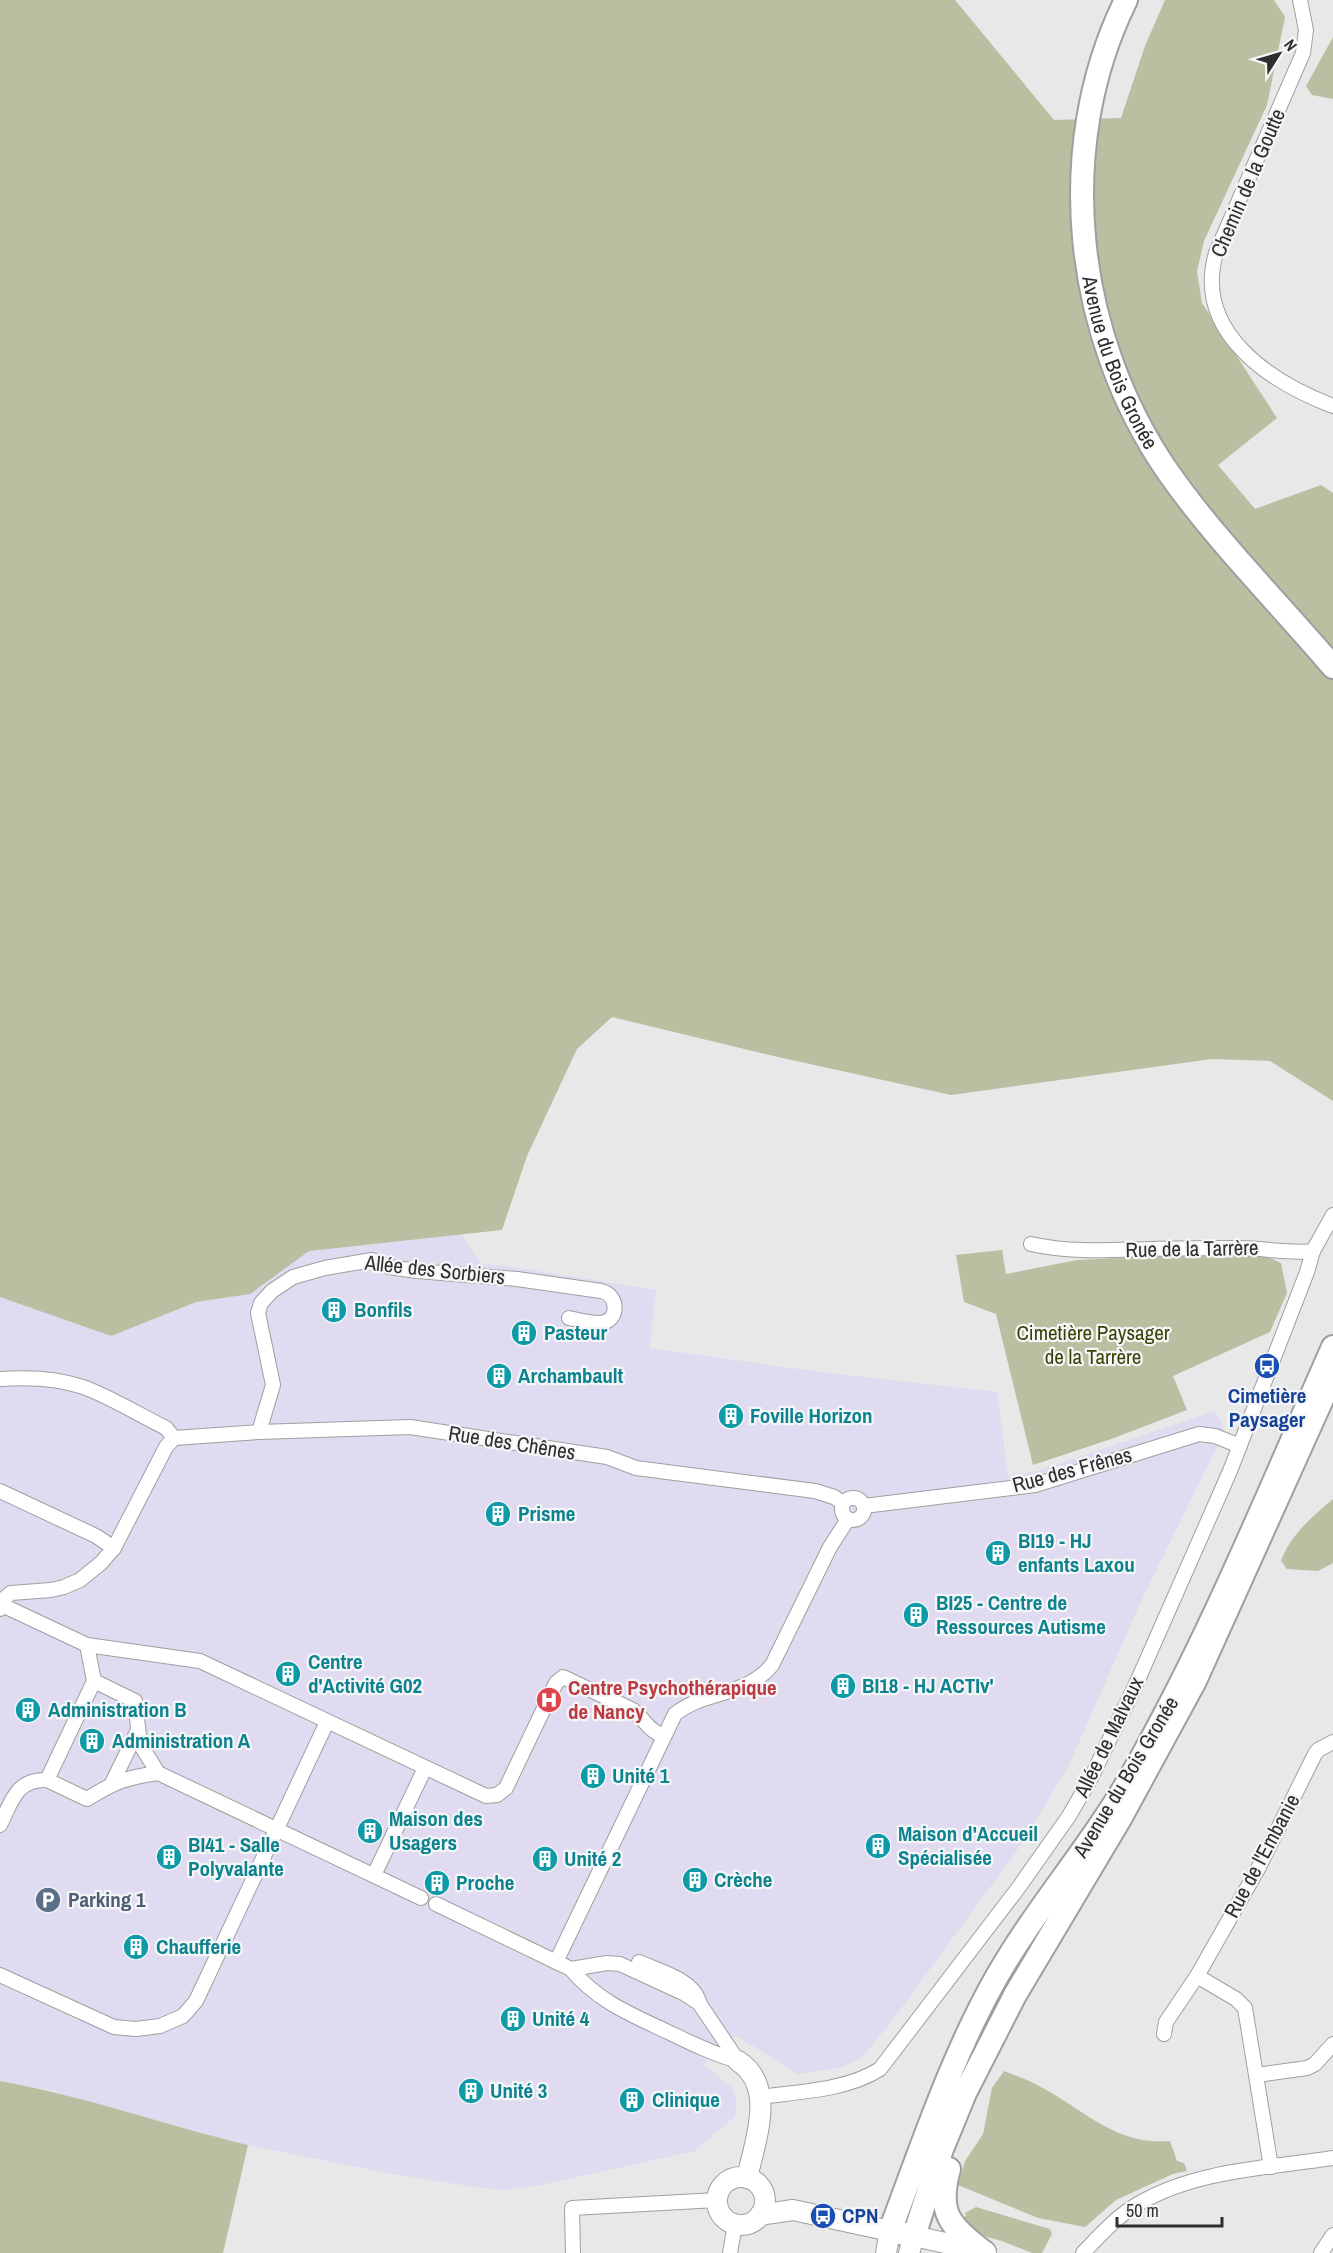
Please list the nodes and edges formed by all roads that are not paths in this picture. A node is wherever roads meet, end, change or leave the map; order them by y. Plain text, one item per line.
1 (1126, 0) edge
2 (1138, 0) edge
3 (1300, 0) edge
4 (1333, 406) edge
5 (1333, 648) edge
6 (1333, 667) edge
7 (1333, 1215) edge
8 (1031, 1244) dead end
9 (1313, 1251) junction
10 (569, 1318) dead end
11 (1333, 1347) edge
12 (1333, 1375) edge
13 (0, 1379) edge
14 (259, 1432) junction
15 (174, 1438) junction
16 (1240, 1446) junction
17 (0, 1491) edge
18 (843, 1503) junction
19 (864, 1506) junction
20 (848, 1519) junction
21 (114, 1548) junction
22 (1, 1607) edge
23 (87, 1645) junction
24 (94, 1681) junction
25 (327, 1722) junction
26 (138, 1730) junction
27 (663, 1736) junction
28 (1333, 1742) edge
29 (425, 1768) junction
30 (158, 1773) junction
31 (48, 1780) junction
32 (112, 1783) junction
33 (0, 1825) edge
34 (278, 1830) junction
35 (374, 1875) junction
36 (421, 1898) dead end
37 (436, 1904) dead end
38 (556, 1962) junction
39 (571, 1969) junction
40 (0, 1975) edge
41 (1197, 1976) junction
42 (1015, 1995) junction
43 (1164, 2034) dead end
44 (1333, 2044) edge
45 (738, 2061) junction
46 (1257, 2075) junction
47 (760, 2097) junction
48 (1333, 2158) edge
49 (1271, 2167) junction
50 (747, 2178) junction
51 (763, 2192) junction
52 (717, 2200) junction
53 (793, 2210) junction
54 (760, 2215) junction
55 (735, 2224) junction
56 (1333, 2235) edge
57 (888, 2242) edge
58 (912, 2244) edge
59 (974, 2252) edge
60 (573, 2253) edge
61 (730, 2253) edge
62 (1083, 2253) edge
63 (1321, 2253) edge

1 - 6 main road, Avenue du Bois Gronée
2 - 5 main road, Avenue du Bois Gronée
3 - 4 street, Chemin de la Goutte
7 - 9 street
8 - 9 street, Rue de la Tarrère
9 - 16 street, Allée de Malvaux
10 - 14 street, Allée des Sorbiers
11 - 57 main road, Avenue du Bois Gronée
12 - 42 main road, Avenue du Bois Gronée
13 - 15 street
14 - 15 street, Rue des Chênes
14 - 18 street, Rue des Chênes
15 - 21 street
16 - 19 street, Rue des Frênes
16 - 47 street, Allée de Malvaux
17 - 21 street
18 - 19 street
18 - 20 street
19 - 20 street
20 - 27 street
21 - 22 street
22 - 23 street
23 - 24 street
23 - 25 street
24 - 26 street
24 - 31 street
25 - 29 street
25 - 34 street
26 - 30 street
26 - 32 street
27 - 29 street
27 - 38 street
28 - 41 street, Rue de l'Embanie
29 - 35 street
30 - 32 street
30 - 34 street
31 - 32 street
31 - 33 street
34 - 35 street
34 - 40 street
35 - 36 street
37 - 38 street
38 - 39 street
39 - 45 street
39 - 45 street
41 - 43 street, Rue de l'Embanie
41 - 46 street
42 - 58 main road, Avenue du Bois Gronée
42 - 59 main road
44 - 46 street
45 - 47 street
46 - 49 street
47 - 50 street
48 - 49 street
49 - 62 street
50 - 51 street
50 - 52 street
51 - 53 street
51 - 54 street
52 - 55 street
52 - 60 street
53 - 54 street
53 - 57 street
54 - 55 street
55 - 61 street
56 - 63 street
57 - 58 main road
58 - 59 street

